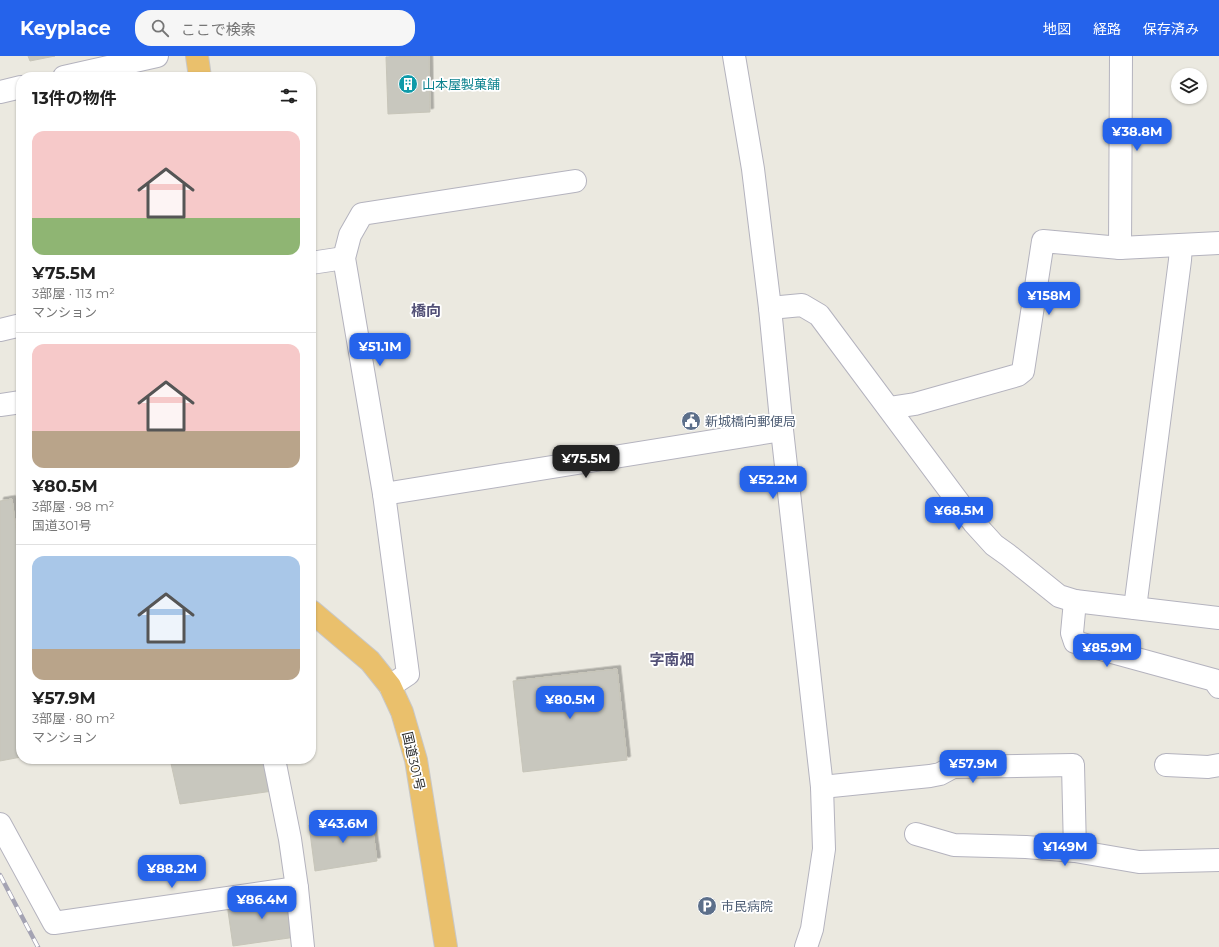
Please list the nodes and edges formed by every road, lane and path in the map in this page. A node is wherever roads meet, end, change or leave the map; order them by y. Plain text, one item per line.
1 (157, 56) edge
2 (197, 56) edge
3 (734, 56) edge
4 (1121, 56) edge
5 (86, 72) edge
6 (199, 72) edge
7 (16, 88) edge
8 (0, 92) edge
9 (575, 181) dead end
10 (1219, 243) edge
11 (1181, 245) junction
12 (1120, 248) junction
13 (344, 258) junction
14 (316, 262) edge
15 (770, 308) junction
16 (16, 326) edge
17 (0, 330) edge
18 (16, 403) edge
19 (0, 405) edge
20 (889, 408) junction
21 (782, 430) junction
22 (384, 494) junction
23 (1075, 602) junction
24 (1135, 608) junction
25 (316, 615) edge
26 (1219, 618) edge
27 (390, 686) junction
28 (1219, 687) edge
29 (275, 764) edge
30 (1219, 765) edge
31 (1166, 766) dead end
32 (822, 787) junction
33 (0, 824) edge
34 (916, 834) dead end
35 (1076, 851) junction
36 (1219, 860) edge
37 (297, 888) junction
38 (303, 947) edge
39 (446, 947) edge
40 (806, 947) edge

1 - 5 street
2 - 6 highway
3 - 15 street
4 - 12 street
7 - 8 street
9 - 13 street
10 - 11 street
11 - 12 street
11 - 24 street
12 - 20 street
13 - 14 street
13 - 22 street
15 - 20 street
15 - 21 street
16 - 17 street
18 - 19 street
20 - 23 street
21 - 22 street
21 - 32 street
22 - 27 street
23 - 24 street
23 - 28 street
24 - 26 street
25 - 27 highway, 国道301号
27 - 39 highway, 国道301号
29 - 37 street
30 - 31 street
32 - 35 street
32 - 40 street
33 - 37 street
34 - 35 street
35 - 36 street
37 - 38 street

